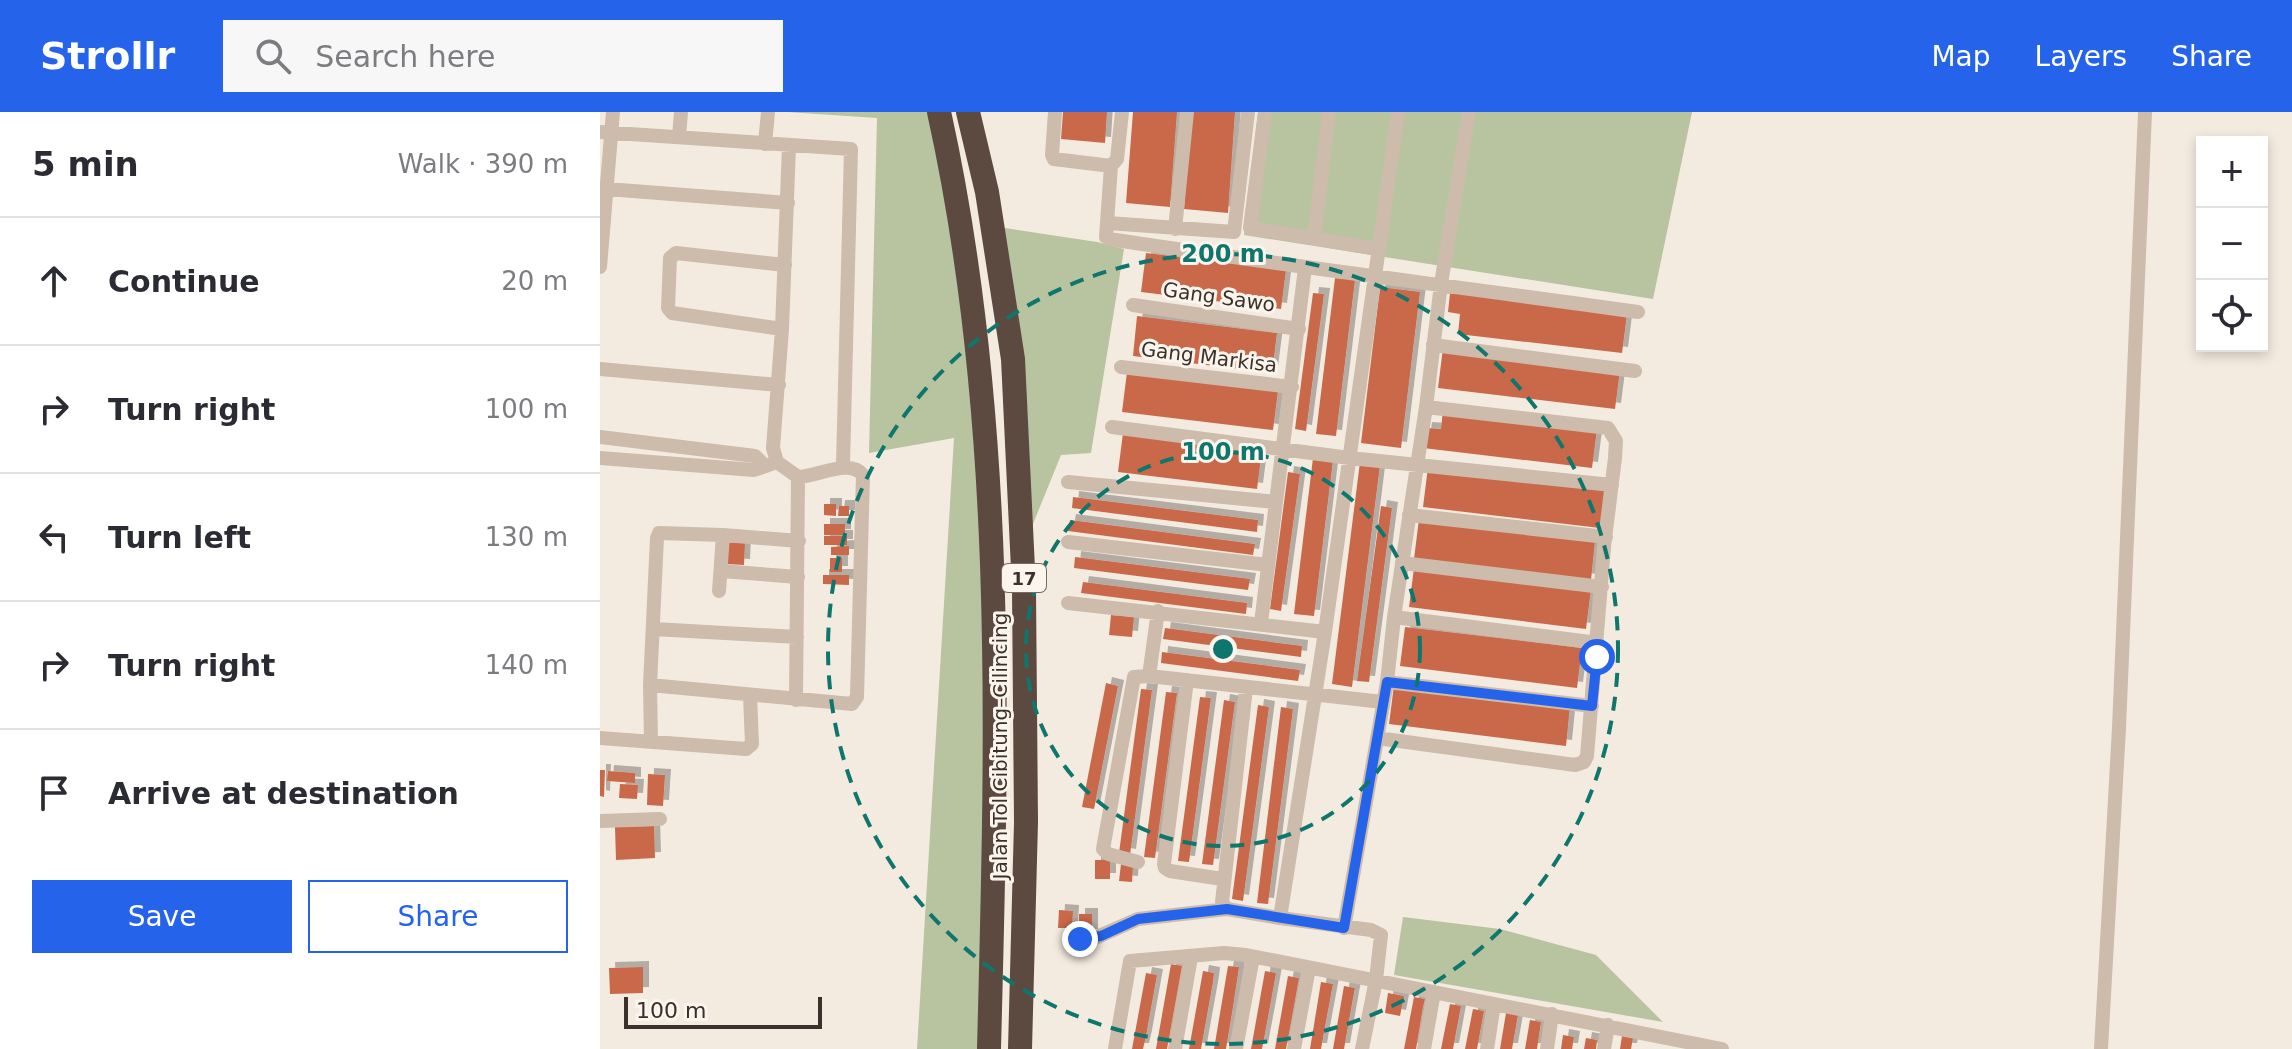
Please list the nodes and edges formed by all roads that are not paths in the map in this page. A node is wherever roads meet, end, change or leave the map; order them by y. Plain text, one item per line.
1 (613, 112) edge
2 (681, 112) edge
3 (768, 112) edge
4 (939, 112) edge
5 (968, 112) edge
6 (1055, 112) edge
7 (1122, 112) edge
8 (1187, 112) edge
9 (1248, 112) edge
10 (1265, 112) edge
11 (1329, 112) edge
12 (1398, 112) edge
13 (1469, 112) edge
14 (2145, 112) edge
15 (606, 132) edge
16 (679, 137) junction
17 (765, 144) junction
18 (789, 146) junction
19 (1111, 166) junction
20 (607, 189) junction
21 (788, 203) junction
22 (1108, 223) junction
23 (1175, 229) junction
24 (1314, 238) junction
25 (1378, 249) junction
26 (785, 265) junction
27 (600, 267) edge
28 (1305, 268) junction
29 (1375, 278) junction
30 (1441, 284) junction
31 (1133, 305) dead end
32 (1638, 312) dead end
33 (782, 329) junction
34 (1299, 329) junction
35 (1433, 345) junction
36 (1121, 367) dead end
37 (600, 369) edge
38 (1635, 371) dead end
39 (779, 385) junction
40 (1292, 387) junction
41 (1426, 407) junction
42 (1112, 427) dead end
43 (600, 437) edge
44 (1284, 449) junction
45 (600, 458) edge
46 (1350, 458) junction
47 (771, 464) junction
48 (843, 465) junction
49 (1417, 465) junction
50 (798, 477) junction
51 (1068, 482) dead end
52 (1612, 485) junction
53 (1276, 502) junction
54 (1409, 515) junction
55 (723, 535) junction
56 (1606, 537) junction
57 (799, 541) junction
58 (1068, 542) dead end
59 (1402, 563) junction
60 (1268, 565) junction
61 (721, 571) junction
62 (798, 577) junction
63 (1602, 587) junction
64 (719, 591) dead end
65 (1068, 603) dead end
66 (1158, 611) junction
67 (1394, 617) junction
68 (1261, 623) junction
69 (654, 629) junction
70 (1325, 632) junction
71 (797, 637) junction
72 (1598, 643) junction
73 (1149, 676) junction
74 (1187, 680) junction
75 (1387, 682) junction
76 (650, 685) junction
77 (1246, 688) junction
78 (750, 695) junction
79 (1314, 695) junction
80 (796, 700) junction
81 (1383, 702) junction
82 (1592, 706) junction
83 (600, 738) edge
84 (1377, 738) junction
85 (651, 742) junction
86 (660, 819) dead end
87 (600, 821) edge
88 (1138, 862) dead end
89 (1222, 879) junction
90 (1227, 909) junction
91 (1280, 918) junction
92 (1344, 928) junction
93 (1070, 939) dead end
94 (1191, 957) junction
95 (1253, 957) junction
96 (1309, 968) junction
97 (1376, 980) junction
98 (1434, 992) junction
99 (1494, 1004) junction
100 (1552, 1014) junction
101 (1608, 1025) junction
102 (1664, 1043) edge
103 (989, 1049) edge
104 (1020, 1049) edge
105 (1115, 1049) edge
106 (1175, 1049) edge
107 (1236, 1049) edge
108 (1294, 1049) edge
109 (1362, 1049) edge
110 (1424, 1049) edge
111 (1487, 1049) edge
112 (1547, 1049) edge
113 (1604, 1049) edge
114 (1722, 1049) edge
115 (2101, 1049) edge

1 - 15 street
2 - 16 street
3 - 17 street
4 - 103 highway, Jalan Tol Cibitung–Cilincing / 17
5 - 104 highway, Jalan Tol Cibitung–Cilincing / 17
6 - 19 street
7 - 19 street
8 - 23 street
9 - 23 street
10 - 24 street
11 - 24 street
12 - 25 street
13 - 30 street
14 - 115 street
15 - 16 street
15 - 20 street
16 - 17 street
17 - 18 street
18 - 21 street
18 - 48 street
19 - 22 street
20 - 21 street
20 - 27 street
21 - 26 street
22 - 23 street
22 - 28 street
24 - 25 street
25 - 29 street
26 - 33 street
26 - 33 street
28 - 29 street
28 - 34 street
29 - 30 street
29 - 46 street
30 - 32 street
30 - 35 street
31 - 34 street, Gang Sawo
33 - 39 street
34 - 40 street
35 - 38 street
35 - 41 street
36 - 40 street, Gang Markisa
37 - 39 street
39 - 47 street
40 - 44 street
41 - 49 street
41 - 52 street
42 - 44 street
43 - 47 street
44 - 46 street
44 - 53 street
45 - 47 street
46 - 49 street
46 - 70 street
47 - 50 street
48 - 50 street
48 - 80 street
49 - 52 street
49 - 54 street
50 - 57 street
51 - 53 street
52 - 56 street
53 - 60 street
54 - 56 street
54 - 59 street
55 - 57 street
55 - 61 street
55 - 69 street
56 - 63 street
57 - 62 street
58 - 60 street
59 - 63 street
59 - 67 street
60 - 68 street
61 - 62 street
61 - 64 street
62 - 71 street
63 - 72 street
65 - 66 street
66 - 68 street
66 - 73 street
67 - 72 street
67 - 75 street
68 - 70 street
69 - 71 street
69 - 76 street
70 - 79 street
71 - 80 street
72 - 82 street
73 - 74 street
73 - 88 street
74 - 77 street
74 - 89 street
75 - 81 street
75 - 82 street
76 - 78 street
76 - 85 street
77 - 79 street
77 - 89 street
78 - 80 street
78 - 85 street
79 - 81 street
79 - 91 street
81 - 84 street
82 - 84 street
83 - 85 street
84 - 92 street
86 - 87 street
89 - 90 street
90 - 91 street
90 - 93 street
91 - 92 street
92 - 97 street
94 - 95 street
94 - 105 street
94 - 106 street
95 - 96 street
95 - 107 street
96 - 97 street
96 - 108 street
97 - 98 street
97 - 109 street
98 - 99 street
98 - 110 street
99 - 100 street
99 - 111 street
100 - 101 street
100 - 112 street
101 - 102 street
101 - 113 street
102 - 114 street

